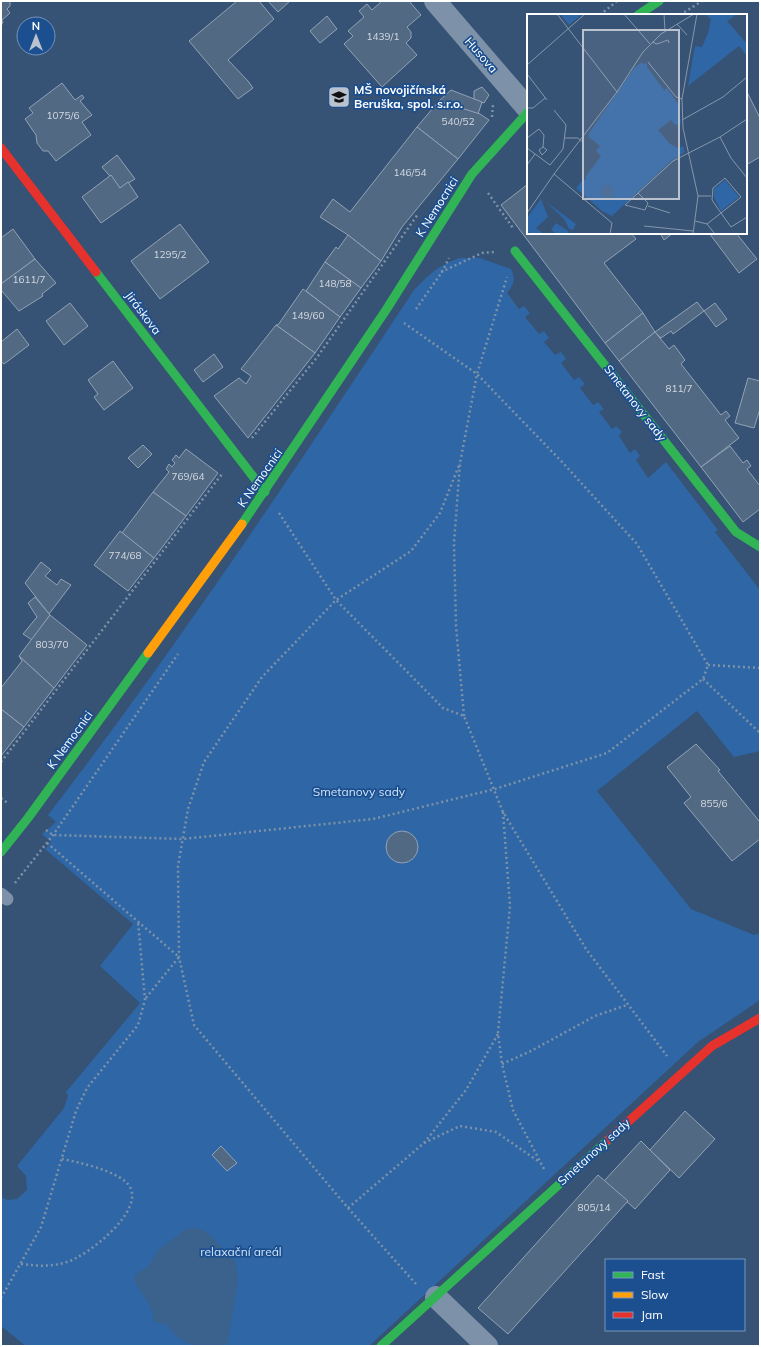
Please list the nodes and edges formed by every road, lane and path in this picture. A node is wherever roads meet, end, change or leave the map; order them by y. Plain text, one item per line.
1 (434, 1) edge
2 (617, 1) edge
3 (702, 1) edge
4 (601, 14) edge
5 (682, 14) edge
6 (513, 93) junction
7 (527, 108) edge
8 (527, 113) edge
9 (492, 122) dead end
10 (1, 148) edge
11 (420, 210) dead end
12 (395, 244) junction
13 (516, 251) junction
14 (419, 259) junction
15 (386, 310) junction
16 (477, 374) junction
17 (237, 456) junction
18 (460, 463) junction
19 (265, 492) junction
20 (760, 547) edge
21 (336, 600) junction
22 (708, 665) junction
23 (760, 668) edge
24 (703, 679) junction
25 (464, 716) junction
26 (760, 733) edge
27 (1, 762) edge
28 (495, 788) junction
29 (1, 798) edge
30 (503, 812) junction
31 (28, 818) junction
32 (183, 839) junction
33 (47, 843) dead end
34 (1, 852) edge
35 (138, 921) junction
36 (180, 956) junction
37 (145, 1000) junction
38 (627, 1005) junction
39 (760, 1018) edge
40 (498, 1034) junction
41 (502, 1064) junction
42 (681, 1073) junction
43 (424, 1143) junction
44 (62, 1158) junction
45 (538, 1161) junction
46 (556, 1187) junction
47 (348, 1208) junction
48 (22, 1264) junction
49 (1, 1298) edge
50 (434, 1299) junction
51 (381, 1346) edge
52 (487, 1346) edge

1 - 6 street, Husova
2 - 4 path
3 - 5 path
6 - 7 street, Husova
6 - 9 path
8 - 14 street, K Nemocnici
10 - 17 street, Jiráskova
11 - 12 path
12 - 14 path
12 - 17 path
13 - 14 path
13 - 16 path
13 - 20 street, Smetanovy sady
14 - 15 street, K Nemocnici
15 - 16 path
15 - 19 street, K Nemocnici
16 - 18 path
16 - 22 path
17 - 19 street, Jiráskova
17 - 27 path
18 - 21 path
18 - 25 path
19 - 21 path
19 - 31 street, K Nemocnici
21 - 25 path
21 - 32 path
22 - 23 path
22 - 24 path
24 - 26 path
24 - 28 path
25 - 28 path
28 - 30 path
28 - 32 path
29 - 31 path
30 - 38 path
30 - 40 path
31 - 32 path
31 - 34 street, K Nemocnici
32 - 36 path
33 - 35 path
35 - 36 path
35 - 37 path
36 - 37 path
36 - 47 path
37 - 44 path
38 - 41 path
38 - 42 path
39 - 42 street, Smetanovy sady
40 - 41 path
40 - 43 path
41 - 45 path
42 - 46 street, Smetanovy sady
43 - 45 path
43 - 47 path
44 - 48 path
44 - 48 path
45 - 46 path
46 - 50 street, Smetanovy sady
47 - 50 path
48 - 49 path
50 - 51 street, Smetanovy sady
50 - 52 street

